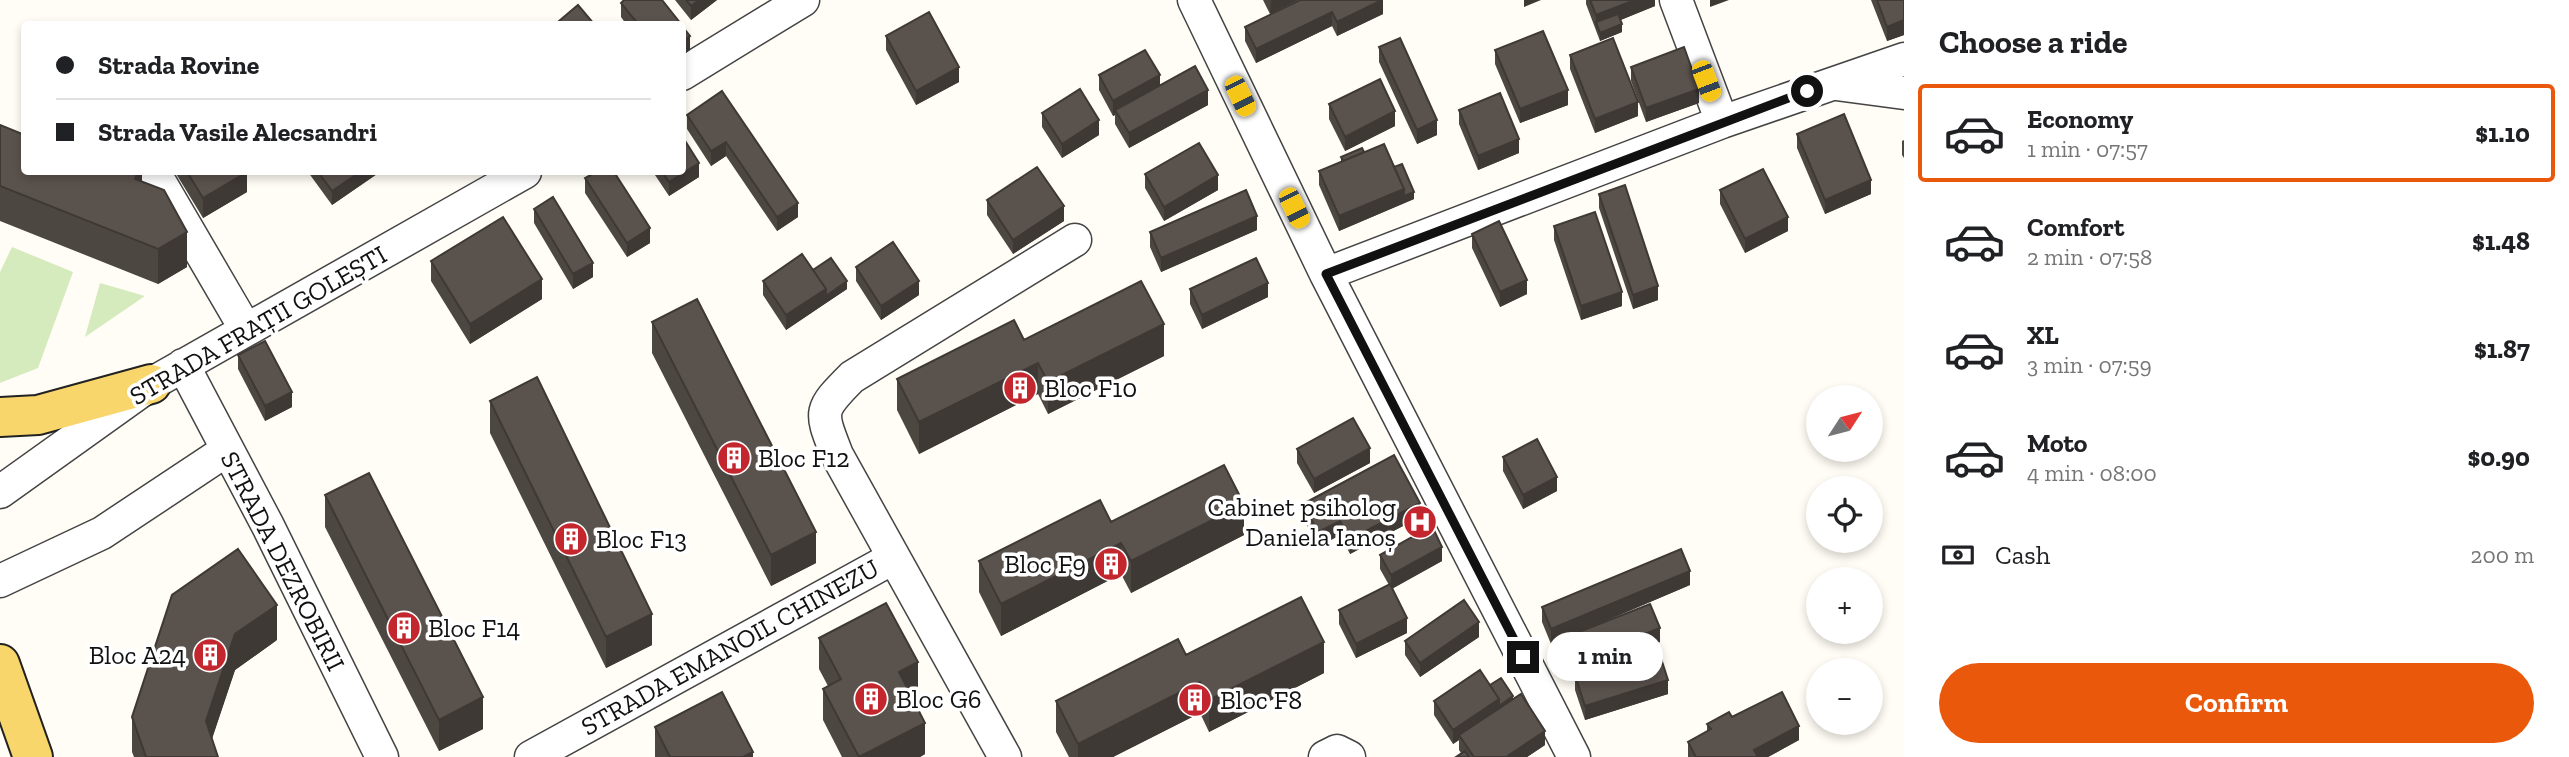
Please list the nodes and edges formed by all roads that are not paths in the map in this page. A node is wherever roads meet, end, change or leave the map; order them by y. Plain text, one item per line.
1 (803, 0) edge
2 (1194, 0) edge
3 (1676, 0) edge
4 (1904, 59) edge
5 (686, 72) edge
6 (1828, 83) junction
7 (1904, 93) edge
8 (1722, 122) junction
9 (157, 175) edge
10 (520, 175) edge
11 (1075, 240) dead end
12 (1326, 274) junction
13 (245, 328) junction
14 (167, 374) junction
15 (0, 417) edge
16 (227, 450) junction
17 (0, 492) edge
18 (893, 558) junction
19 (0, 581) edge
20 (0, 664) edge
21 (33, 757) edge
22 (382, 757) edge
23 (531, 757) edge
24 (1005, 757) edge
25 (1325, 757) edge
26 (1349, 757) edge
27 (1574, 757) edge

1 - 5 street
2 - 12 street
3 - 8 street
4 - 6 street
6 - 7 street
6 - 8 street
8 - 12 street
9 - 13 street
10 - 13 street, STRADA FRAȚII GOLEȘTI
11 - 18 street, STRADA EMANOIL CHINEZU
12 - 27 street
13 - 14 street, STRADA FRAȚII GOLEȘTI
14 - 15 main road
14 - 16 street, STRADA DEZROBIRII
14 - 17 street, STRADA FRAȚII GOLEȘTI
16 - 19 street
16 - 22 street, STRADA DEZROBIRII
18 - 23 street, STRADA EMANOIL CHINEZU
18 - 24 street, STRADA EMANOIL CHINEZU
20 - 21 main road
25 - 26 street

